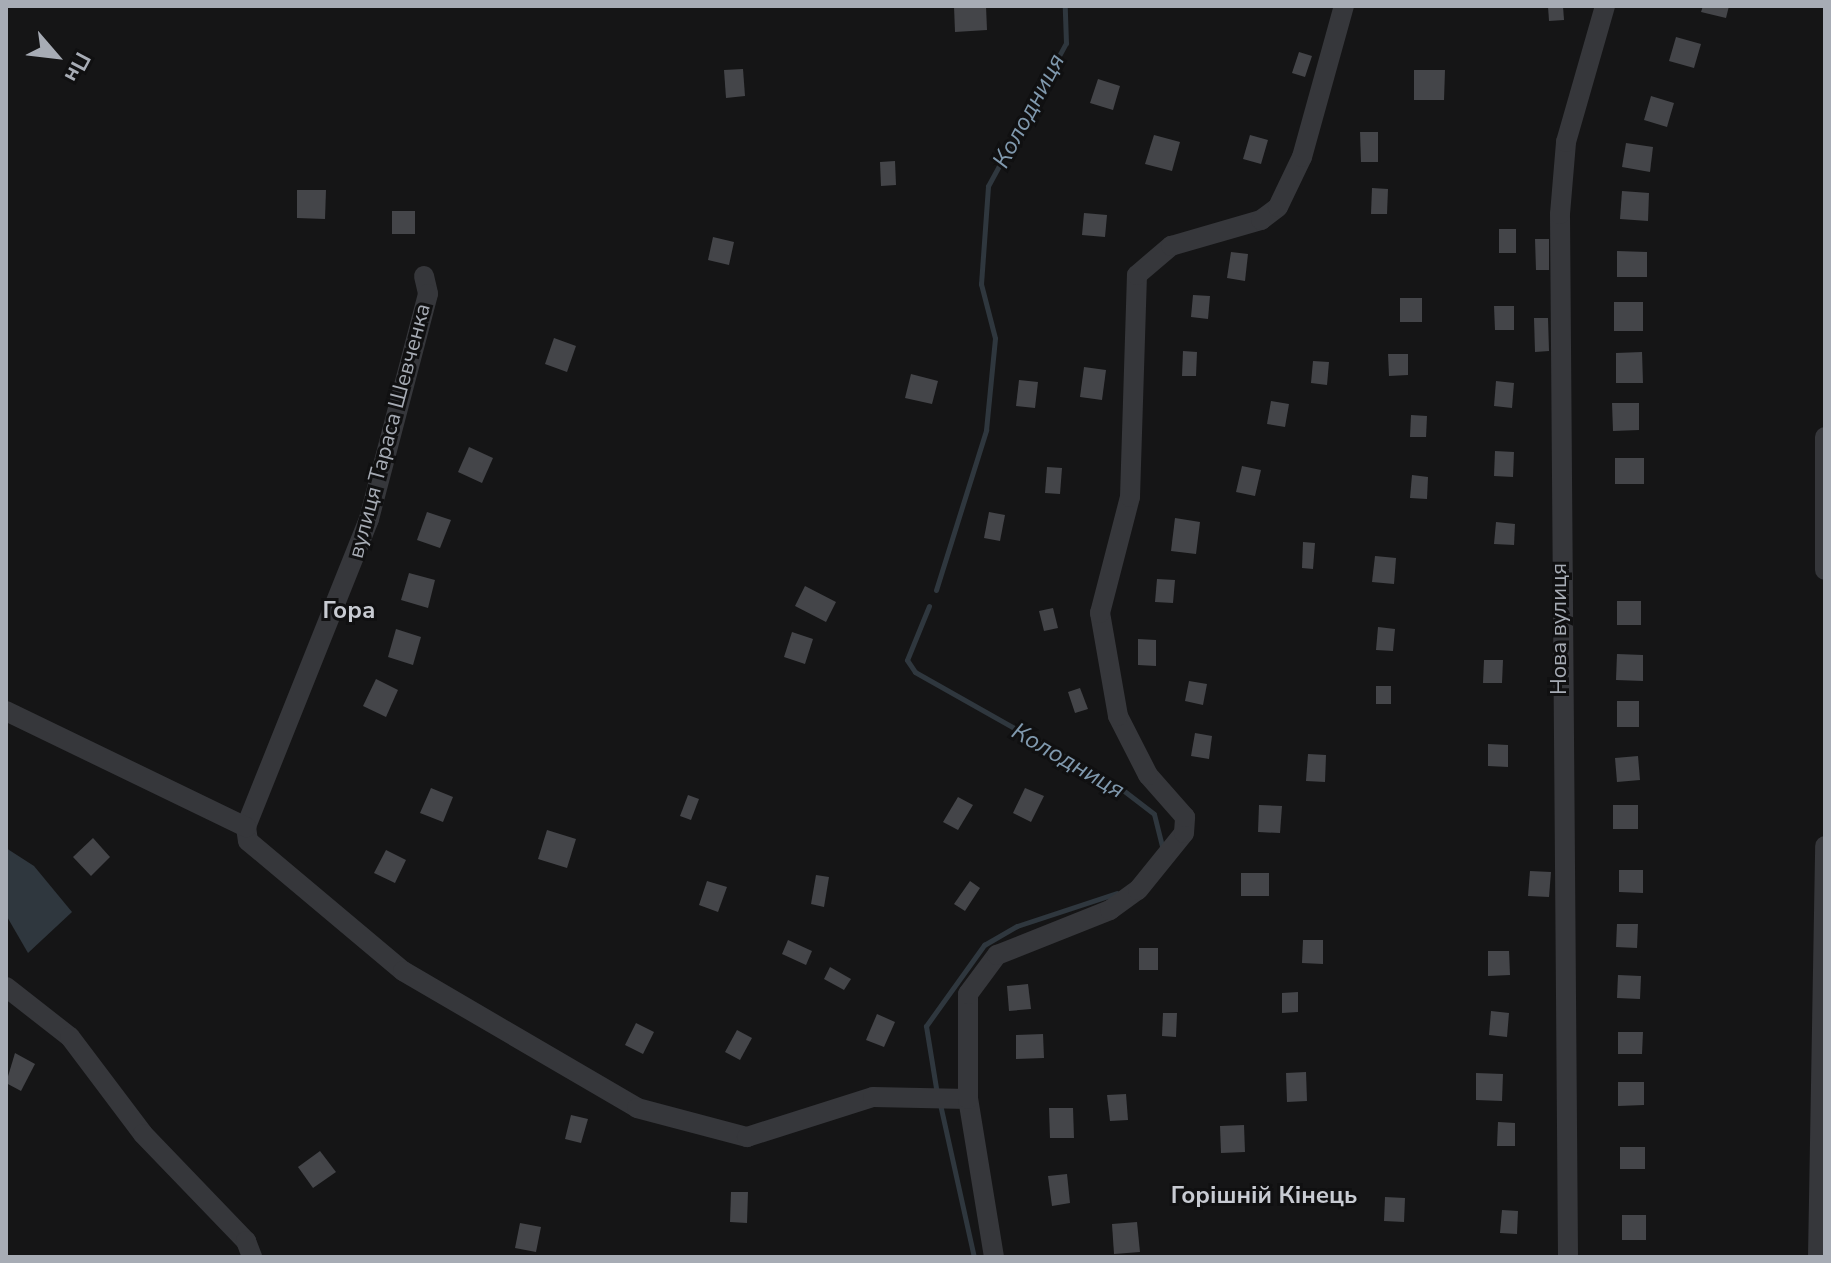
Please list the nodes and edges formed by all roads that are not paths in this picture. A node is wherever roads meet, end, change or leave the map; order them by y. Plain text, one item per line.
1 (1344, 6) edge
2 (1605, 6) edge
3 (424, 276) dead end
4 (1825, 437) edge
5 (1825, 570) edge
6 (6, 711) edge
7 (246, 827) junction
8 (1825, 846) edge
9 (7, 990) edge
10 (961, 1099) junction
11 (252, 1257) edge
12 (994, 1257) edge
13 (1568, 1257) edge
14 (1818, 1257) edge

1 - 10 street
2 - 13 street, Нова вулиця
3 - 7 street, вулиця Тараса Шевченка
4 - 5 street
6 - 7 street
7 - 10 street
8 - 14 street
9 - 11 street
10 - 12 street

